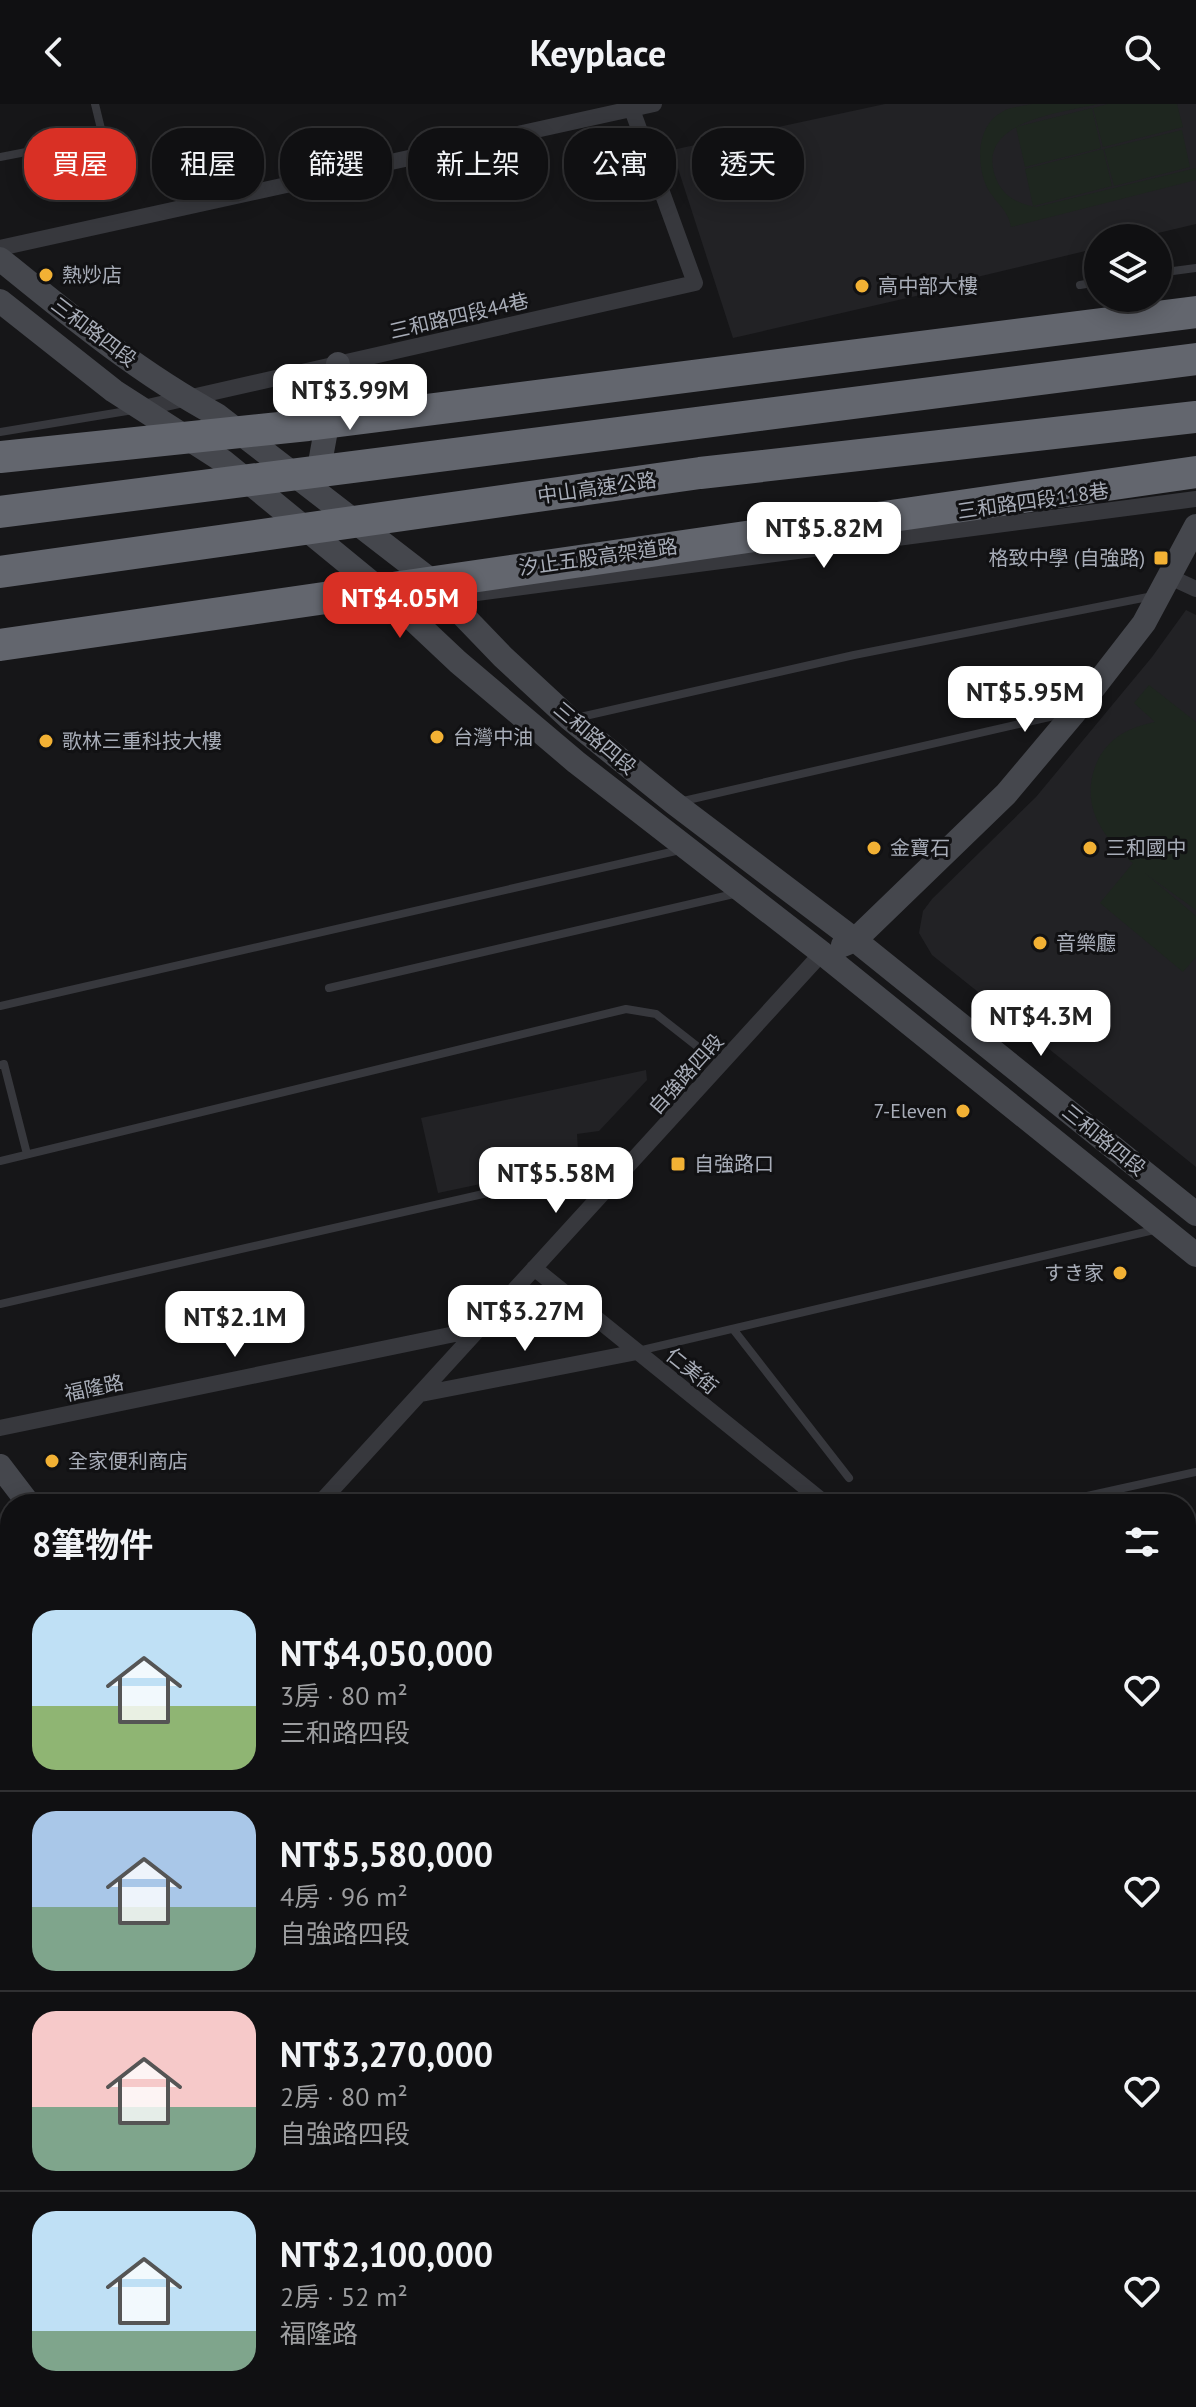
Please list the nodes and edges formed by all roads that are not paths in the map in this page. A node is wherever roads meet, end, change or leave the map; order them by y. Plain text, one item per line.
1 (95, 104) edge
2 (654, 104) edge
3 (631, 106) edge
4 (0, 157) edge
5 (0, 248) edge
6 (0, 259) edge
7 (1196, 268) edge
8 (1172, 271) edge
9 (1084, 284) edge
10 (1080, 285) dead end
11 (0, 301) edge
12 (1196, 312) edge
13 (1196, 359) edge
14 (338, 364) junction
15 (186, 399) junction
16 (139, 409) junction
17 (1196, 417) edge
18 (0, 432) edge
19 (0, 457) edge
20 (1196, 472) edge
21 (314, 491) junction
22 (1196, 499) edge
23 (0, 512) edge
24 (1196, 526) edge
25 (0, 572) edge
26 (1166, 585) junction
27 (1196, 589) edge
28 (446, 597) junction
29 (0, 645) edge
30 (1075, 712) junction
31 (570, 719) junction
32 (674, 803) junction
33 (685, 848) junction
34 (743, 892) junction
35 (855, 940) junction
36 (822, 953) junction
37 (329, 988) dead end
38 (0, 1006) edge
39 (0, 1065) edge
40 (722, 1065) junction
41 (27, 1154) junction
42 (0, 1161) edge
43 (602, 1195) junction
44 (1196, 1214) edge
45 (1163, 1228) junction
46 (1196, 1255) edge
47 (534, 1268) junction
48 (0, 1304) edge
49 (479, 1329) junction
50 (733, 1329) junction
51 (637, 1352) junction
52 (421, 1394) junction
53 (0, 1428) edge
54 (0, 1466) edge
55 (1196, 1472) edge
56 (849, 1478) dead end
57 (21, 1494) edge
58 (328, 1494) edge
59 (814, 1494) edge
60 (1096, 1494) edge

1 - 4 lane
2 - 3 street
3 - 5 street
3 - 14 street, 三和路四段44巷
6 - 15 main road, 三和路四段
7 - 8 lane
9 - 10 lane
11 - 16 main road, 三和路四段
12 - 19 highway
13 - 23 highway
14 - 15 street, 三和路四段44巷
14 - 21 main road
15 - 16 street, 三和路四段44巷
15 - 21 main road, 三和路四段
16 - 18 lane
16 - 33 main road, 三和路四段
17 - 25 highway, 中山高速公路
20 - 29 highway, 汐止五股高架道路
21 - 28 main road, 三和路四段
22 - 28 street, 三和路四段118巷
24 - 26 main road
26 - 27 street
26 - 30 main road
26 - 31 lane
28 - 31 main road, 三和路四段
30 - 32 lane
30 - 35 main road
31 - 32 main road, 三和路四段
32 - 35 main road, 三和路四段
33 - 34 main road, 三和路四段
33 - 38 lane
34 - 36 main road, 三和路四段
34 - 37 lane
35 - 36 main road
35 - 44 main road, 三和路四段
36 - 40 street, 自強路四段
36 - 45 main road, 三和路四段
39 - 41 lane
40 - 41 lane
40 - 43 street, 自強路四段
41 - 42 lane
43 - 47 street, 自強路四段
43 - 48 lane
45 - 46 main road, 三和路四段
45 - 50 lane
47 - 49 street, 自強路四段
47 - 51 street, 仁美街
49 - 52 street, 自強路四段
49 - 53 street, 福隆路
50 - 51 lane
50 - 56 lane
51 - 52 street
51 - 59 street, 仁美街
52 - 58 street, 自強路四段
54 - 57 main road
55 - 60 lane

